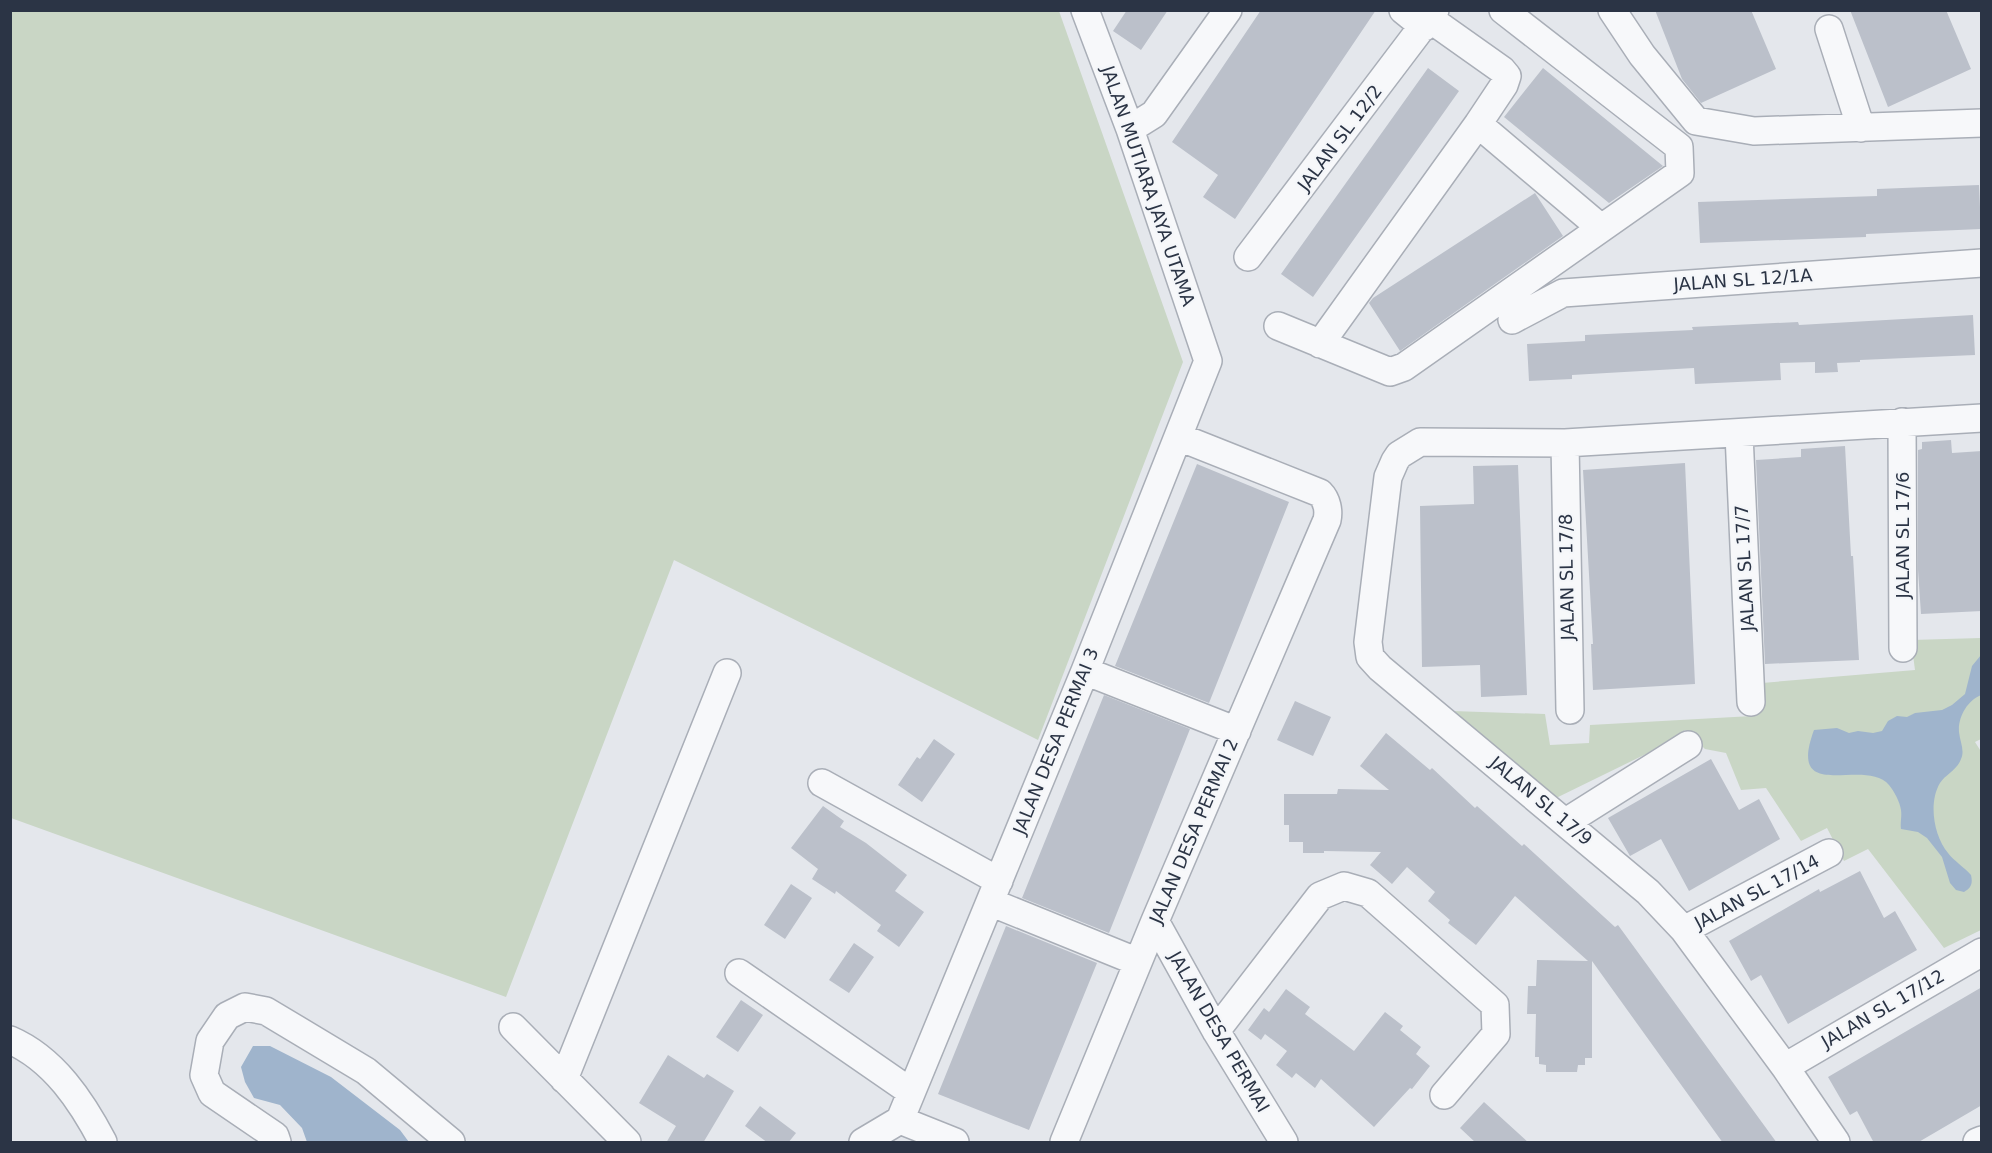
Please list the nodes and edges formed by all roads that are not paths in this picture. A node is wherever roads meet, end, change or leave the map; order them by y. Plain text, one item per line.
1 (1085, 10) edge
2 (1228, 10) edge
3 (1403, 10) edge
4 (1503, 10) edge
5 (1612, 10) edge
6 (1430, 19) edge
7 (1828, 29) dead end
8 (1982, 123) edge
9 (1478, 124) junction
10 (1861, 128) junction
11 (1130, 129) junction
12 (1600, 228) junction
13 (1248, 257) dead end
14 (1982, 263) edge
15 (1512, 320) dead end
16 (1278, 326) dead end
17 (1320, 344) junction
18 (1208, 361) joint
19 (1982, 418) edge
20 (1902, 422) junction
21 (1738, 434) junction
22 (1179, 437) junction
23 (1565, 443) junction
24 (1903, 648) dead end
25 (1084, 671) junction
26 (727, 674) dead end
27 (1751, 702) dead end
28 (1569, 710) dead end
29 (1237, 731) junction
30 (1688, 745) dead end
31 (822, 783) dead end
32 (1566, 822) junction
33 (1829, 853) dead end
34 (995, 892) junction
35 (1155, 921) junction
36 (1684, 930) junction
37 (1982, 952) edge
38 (1138, 962) junction
39 (739, 973) dead end
40 (513, 1028) dead end
41 (1216, 1031) junction
42 (10, 1040) edge
43 (1785, 1067) junction
44 (564, 1079) junction
45 (911, 1092) junction
46 (1444, 1095) dead end
47 (900, 1120) junction
48 (1982, 1140) edge
49 (104, 1143) edge
50 (277, 1143) edge
51 (451, 1143) edge
52 (627, 1143) edge
53 (863, 1143) edge
54 (955, 1143) edge
55 (1064, 1143) edge
56 (1284, 1143) edge
57 (1836, 1143) edge
58 (1977, 1143) edge

1 - 11 street, JALAN MUTIARA JAYA UTAMA
2 - 11 street
3 - 6 street
4 - 12 street
5 - 10 street
6 - 9 street
6 - 13 street, JALAN SL 12/2
7 - 10 street
8 - 10 street
9 - 12 street
9 - 17 street
11 - 18 street, JALAN MUTIARA JAYA UTAMA
12 - 17 street
14 - 15 street, JALAN SL 12/1A
16 - 17 street
18 - 22 street, JALAN DESA PERMAI 3
19 - 20 street
20 - 21 street
20 - 24 street, JALAN SL 17/6
21 - 23 street
21 - 27 street, JALAN SL 17/7
22 - 25 street, JALAN DESA PERMAI 3
22 - 29 street, JALAN DESA PERMAI 2
23 - 28 street, JALAN SL 17/8
23 - 32 street, JALAN SL 17/9
25 - 29 street
25 - 34 street, JALAN DESA PERMAI 3
26 - 44 street
29 - 35 street, JALAN DESA PERMAI 2
30 - 32 street
31 - 34 street
32 - 36 street, JALAN SL 17/9
33 - 36 street, JALAN SL 17/14
34 - 38 street
34 - 45 street, JALAN DESA PERMAI 3
35 - 38 street, JALAN DESA PERMAI 2
35 - 41 street, JALAN DESA PERMAI
36 - 43 street, JALAN SL 17/9
37 - 43 street, JALAN SL 17/12
38 - 55 street, JALAN DESA PERMAI 2
39 - 45 street
40 - 44 street
41 - 46 street
41 - 56 street, JALAN DESA PERMAI
42 - 49 street
43 - 57 street, JALAN SL 17/9
44 - 52 street
45 - 47 street, JALAN DESA PERMAI 3
47 - 53 street
47 - 54 street
48 - 58 street
50 - 51 street

